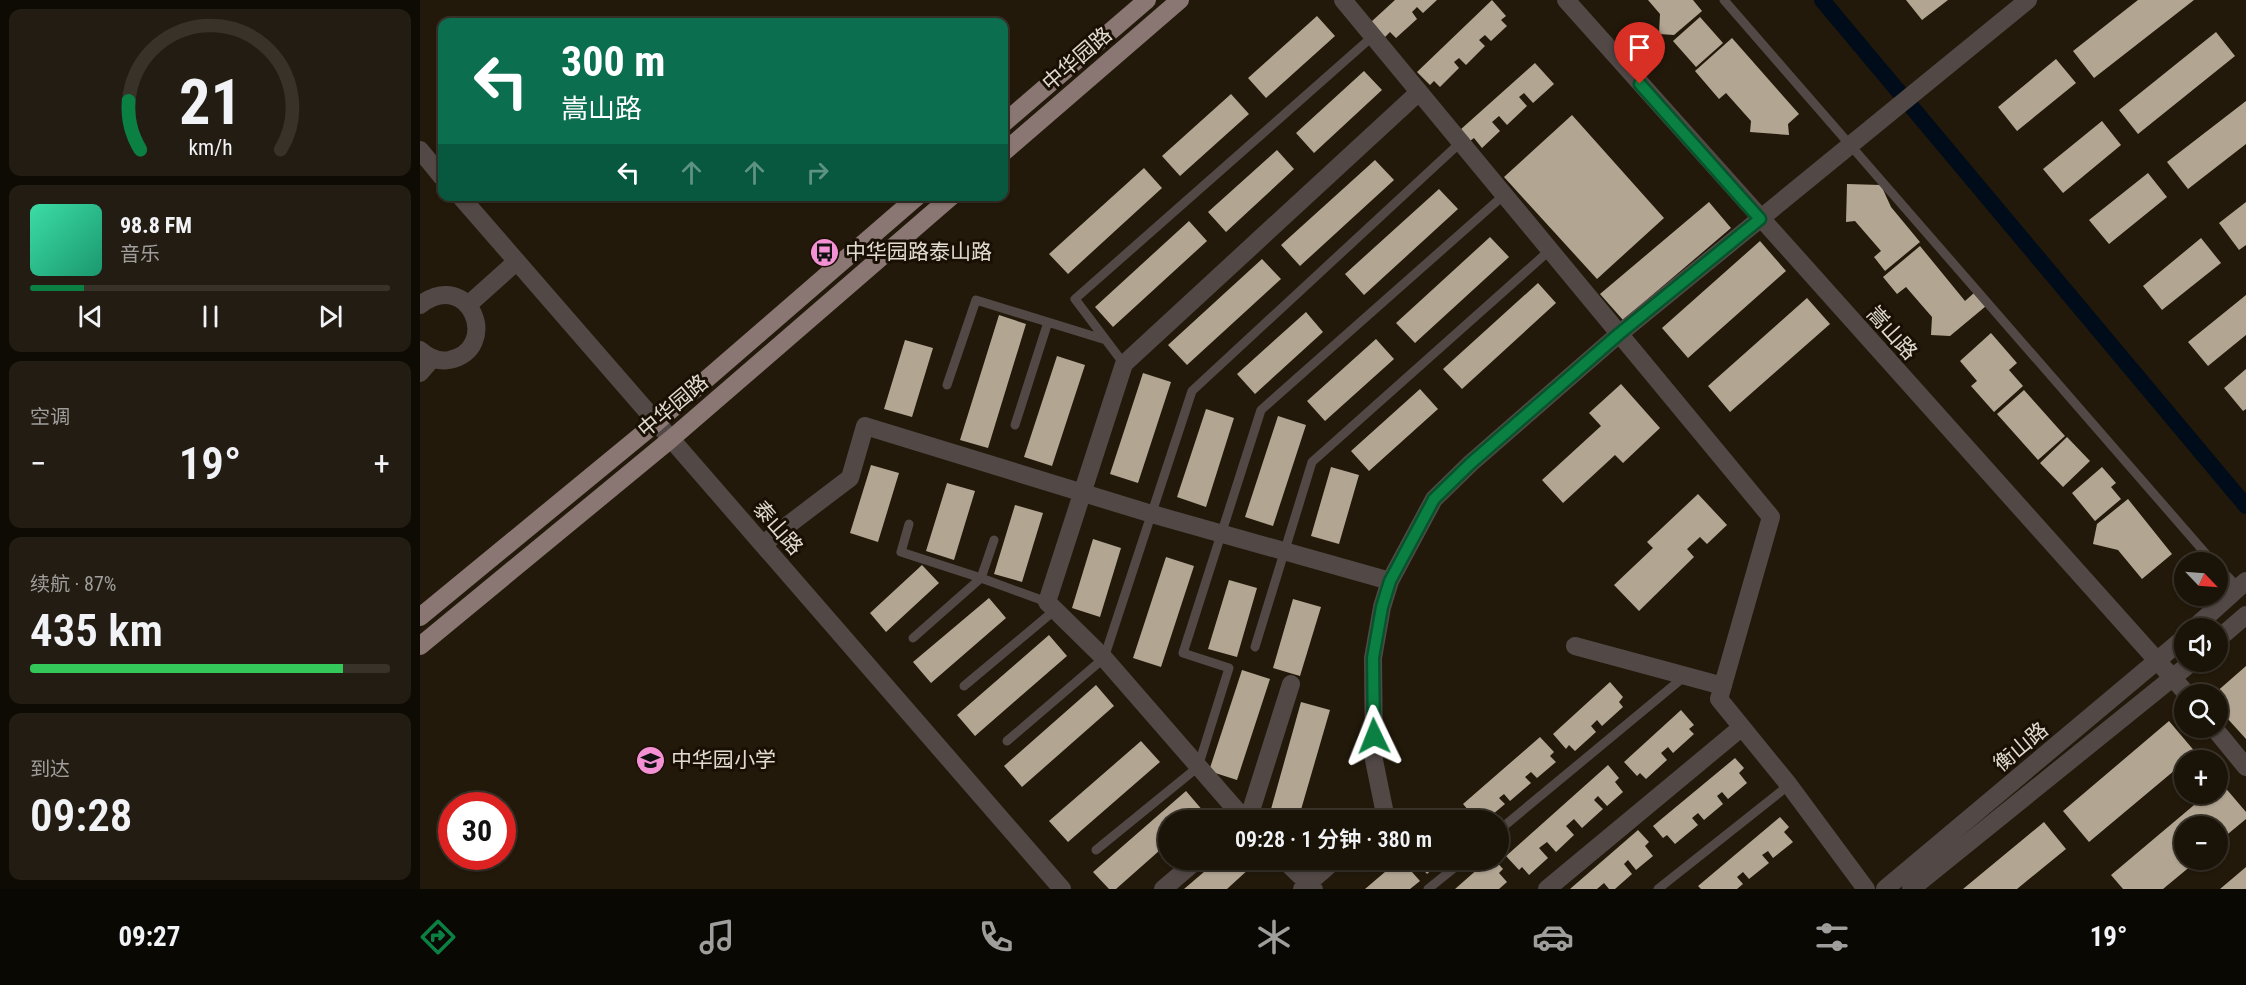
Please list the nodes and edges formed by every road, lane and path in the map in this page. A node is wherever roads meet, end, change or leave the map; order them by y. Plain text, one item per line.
1 (1147, 0) edge
2 (1180, 0) edge
3 (1343, 0) edge
4 (1566, 0) edge
5 (1724, 0) edge
6 (2028, 0) edge
7 (1373, 36) junction
8 (1419, 92) junction
9 (1008, 120) edge
10 (1461, 142) junction
11 (1850, 146) junction
12 (1008, 149) edge
13 (420, 150) edge
14 (438, 172) edge
15 (1504, 195) junction
16 (464, 201) edge
17 (912, 201) edge
18 (946, 201) edge
19 (1760, 219) junction
20 (1550, 250) junction
21 (516, 262) junction
22 (420, 305) edge
23 (468, 305) junction
24 (1048, 322) junction
25 (1619, 334) junction
26 (1106, 340) junction
27 (426, 354) edge
28 (1125, 364) junction
29 (420, 373) edge
30 (947, 385) dead end
31 (657, 422) junction
32 (1015, 425) dead end
33 (671, 439) junction
34 (1083, 491) junction
35 (1152, 513) junction
36 (909, 524) dead end
37 (1222, 533) junction
38 (994, 540) dead end
39 (763, 544) junction
40 (1284, 551) junction
41 (2204, 552) edge
42 (2228, 574) edge
43 (981, 578) junction
44 (1390, 581) junction
45 (2242, 584) edge
46 (1051, 606) junction
47 (2246, 615) edge
48 (420, 617) edge
49 (2205, 618) edge
50 (2228, 631) edge
51 (913, 638) dead end
52 (420, 646) edge
53 (1575, 646) dead end
54 (1255, 647) dead end
55 (2174, 647) edge
56 (1104, 658) junction
57 (2159, 661) junction
58 (2179, 672) edge
59 (1685, 676) junction
60 (2173, 677) junction
61 (1291, 684) dead end
62 (2179, 684) edge
63 (964, 686) dead end
64 (1723, 686) junction
65 (1742, 727) junction
66 (2222, 738) edge
67 (1007, 741) dead end
68 (1198, 767) junction
69 (2246, 767) edge
70 (1789, 785) junction
71 (1236, 810) edge
72 (1248, 810) edge
73 (1384, 810) edge
74 (1509, 822) edge
75 (1096, 850) dead end
76 (1185, 870) edge
77 (1293, 870) edge
78 (1325, 870) edge
79 (1452, 870) edge
80 (1308, 887) edge
81 (1062, 889) edge
82 (1163, 889) edge
83 (1428, 889) edge
84 (1547, 889) edge
85 (1658, 889) edge
86 (1866, 889) edge
87 (1885, 889) edge
88 (1911, 889) edge

1 - 9 main road, 中华园路
2 - 12 main road, 中华园路
3 - 7 street
4 - 19 street, 嵩山路
5 - 11 lane
6 - 11 street
7 - 8 street
7 - 26 lane
8 - 10 street
8 - 28 street
10 - 15 street
10 - 35 lane
11 - 19 street
11 - 41 lane
13 - 14 street
15 - 20 street
15 - 37 lane
16 - 21 street, 泰山路
17 - 31 main road, 中华园路
18 - 33 main road, 中华园路
19 - 25 street
19 - 57 street, 嵩山路
20 - 25 street
20 - 40 lane
21 - 23 street
21 - 31 street, 泰山路
22 - 23 street
23 - 27 street
24 - 26 lane
24 - 30 lane
24 - 32 lane
25 - 44 street
25 - 64 street
26 - 28 lane
27 - 29 street
28 - 34 street
31 - 33 street, 泰山路
31 - 48 main road, 中华园路
33 - 39 street, 泰山路
33 - 52 main road, 中华园路
34 - 35 street
34 - 39 street
34 - 46 street
35 - 37 street
35 - 56 lane
36 - 43 lane
37 - 40 street
37 - 68 lane
38 - 43 lane
39 - 81 street, 泰山路
40 - 44 street
40 - 54 lane
42 - 45 lane
43 - 46 lane
43 - 51 lane
44 - 73 street
45 - 49 street
46 - 56 street
46 - 63 lane
47 - 50 street
53 - 59 street
55 - 57 street, 衡山路
56 - 67 lane
56 - 68 street
57 - 60 street, 嵩山路
57 - 87 street, 衡山路
58 - 60 street, 衡山路
59 - 64 street
59 - 74 lane
60 - 62 street, 嵩山路
60 - 88 street, 衡山路
61 - 72 street
64 - 65 street
65 - 70 street
65 - 84 street
66 - 69 street
68 - 71 street
68 - 75 lane
70 - 85 lane
70 - 86 street
76 - 82 street
77 - 80 street
78 - 80 street
79 - 83 lane

